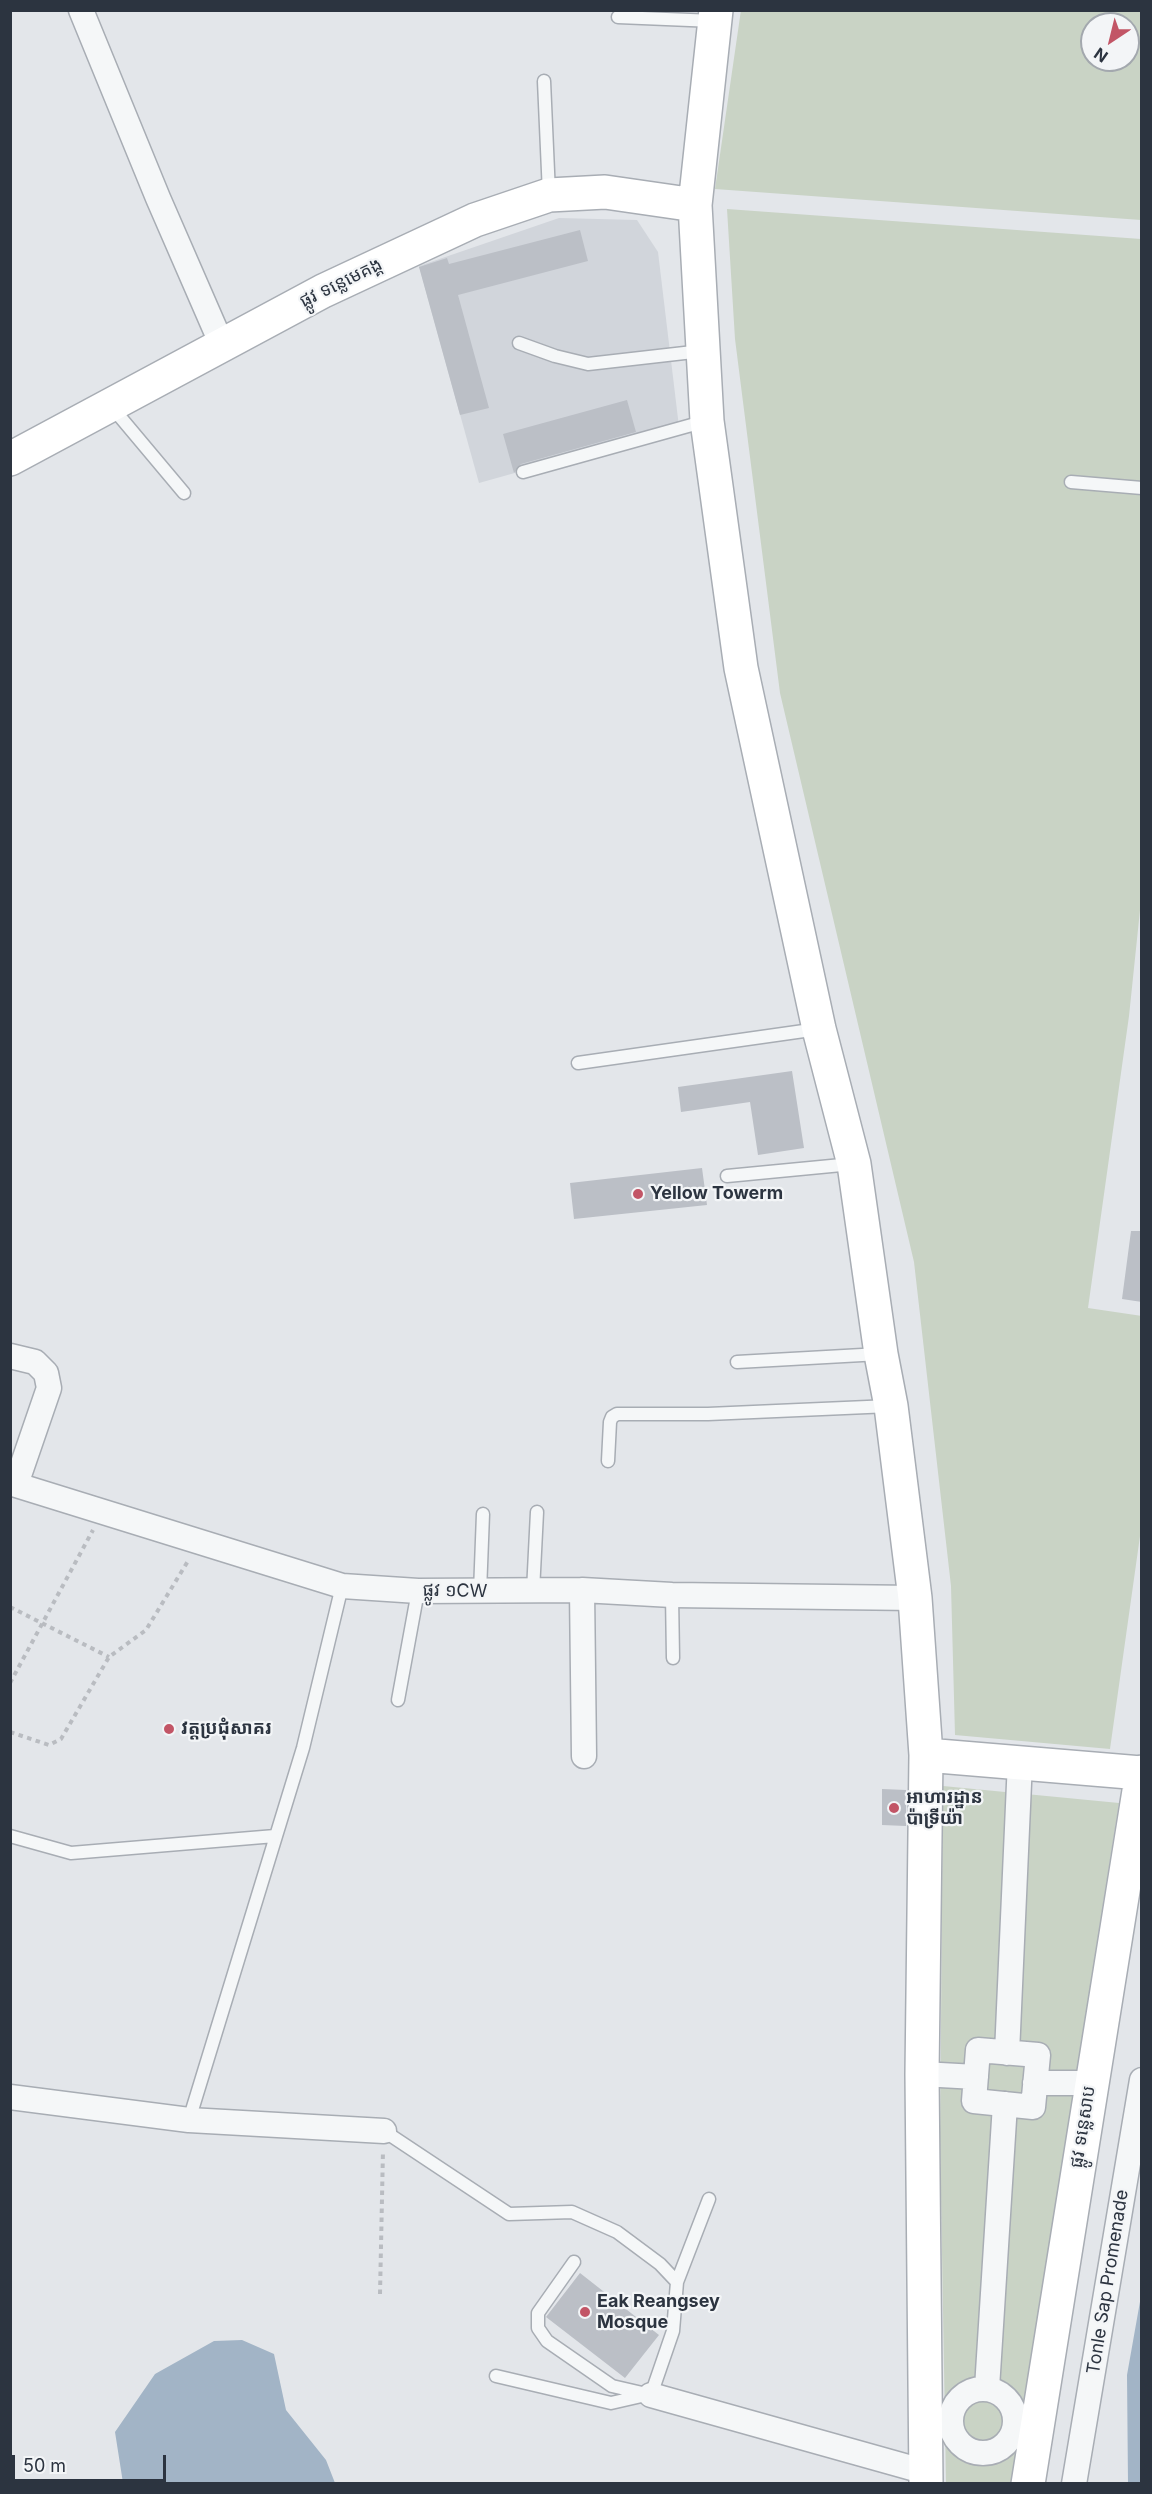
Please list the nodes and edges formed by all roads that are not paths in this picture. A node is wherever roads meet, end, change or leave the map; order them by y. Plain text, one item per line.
1 (81, 10) edge
2 (716, 16) edge
3 (618, 17) dead end
4 (544, 81) dead end
5 (549, 195) junction
6 (695, 205) junction
7 (519, 343) dead end
8 (222, 345) junction
9 (702, 351) junction
10 (110, 405) junction
11 (707, 421) junction
12 (10, 459) edge
13 (523, 472) dead end
14 (1071, 482) dead end
15 (1142, 488) edge
16 (183, 493) dead end
17 (819, 1029) junction
18 (578, 1063) dead end
19 (854, 1164) junction
20 (727, 1176) dead end
21 (881, 1354) junction
22 (10, 1356) edge
23 (737, 1362) dead end
24 (891, 1406) junction
25 (608, 1461) dead end
26 (13, 1484) edge
27 (537, 1512) dead end
28 (483, 1514) dead end
29 (342, 1586) junction
30 (582, 1590) junction
31 (418, 1591) junction
32 (533, 1591) junction
33 (480, 1592) junction
34 (672, 1595) junction
35 (915, 1598) junction
36 (673, 1658) dead end
37 (398, 1700) dead end
38 (926, 1755) junction
39 (584, 1756) dead end
40 (1020, 1761) junction
41 (1141, 1773) edge
42 (10, 1836) edge
43 (275, 1836) junction
44 (1007, 2053) junction
45 (922, 2074) junction
46 (976, 2077) junction
47 (1142, 2080) edge
48 (1035, 2082) junction
49 (1090, 2083) junction
50 (10, 2097) edge
51 (1005, 2104) junction
52 (189, 2120) junction
53 (384, 2132) joint
54 (709, 2199) dead end
55 (574, 2262) dead end
56 (677, 2282) junction
57 (496, 2376) dead end
58 (987, 2388) junction
59 (651, 2395) junction
60 (938, 2420) junction
61 (1026, 2427) junction
62 (926, 2478) edge
63 (1028, 2484) edge
64 (1074, 2484) edge

1 - 8 street
2 - 3 lane
2 - 6 street
4 - 5 lane
5 - 6 street, ផ្លូវ ទន្លេមេគង្គ
5 - 8 street, ផ្លូវ ទន្លេមេគង្គ
6 - 9 street
7 - 9 lane
8 - 10 street, ផ្លូវ ទន្លេមេគង្គ
9 - 11 street
10 - 12 street, ផ្លូវ ទន្លេមេគង្គ
10 - 16 lane
11 - 13 lane
11 - 17 street
14 - 15 lane
17 - 18 lane
17 - 19 street
19 - 20 lane
19 - 21 street
21 - 23 lane
21 - 24 street
22 - 26 street
24 - 25 lane
24 - 35 street
26 - 29 street, ផ្លូវ ១CW
27 - 32 lane
28 - 33 lane
29 - 31 street, ផ្លូវ ១CW
29 - 43 lane
30 - 32 street, ផ្លូវ ១CW
30 - 34 street, ផ្លូវ ១CW
30 - 39 street
31 - 33 street, ផ្លូវ ១CW
31 - 37 lane
32 - 33 street, ផ្លូវ ១CW
34 - 35 street, ផ្លូវ ១CW
34 - 36 lane
35 - 38 street
38 - 40 street
38 - 45 street
40 - 41 street
40 - 44 street
41 - 49 street, ផ្លូវ ទន្លេសាប
42 - 43 lane
43 - 52 lane
44 - 46 street
44 - 48 street
45 - 46 street
45 - 60 street
46 - 51 street
47 - 64 street, Tonle Sap Promenade
48 - 49 street
48 - 51 street
49 - 61 street, ផ្លូវ ទន្លេសាប
50 - 52 street
51 - 58 street
52 - 53 street
53 - 56 lane
54 - 56 lane
55 - 59 lane
56 - 59 lane
57 - 59 lane
58 - 60 street
58 - 61 street
59 - 62 street
60 - 61 street
60 - 62 street
61 - 63 street, ផ្លូវ ទន្លេសាប

